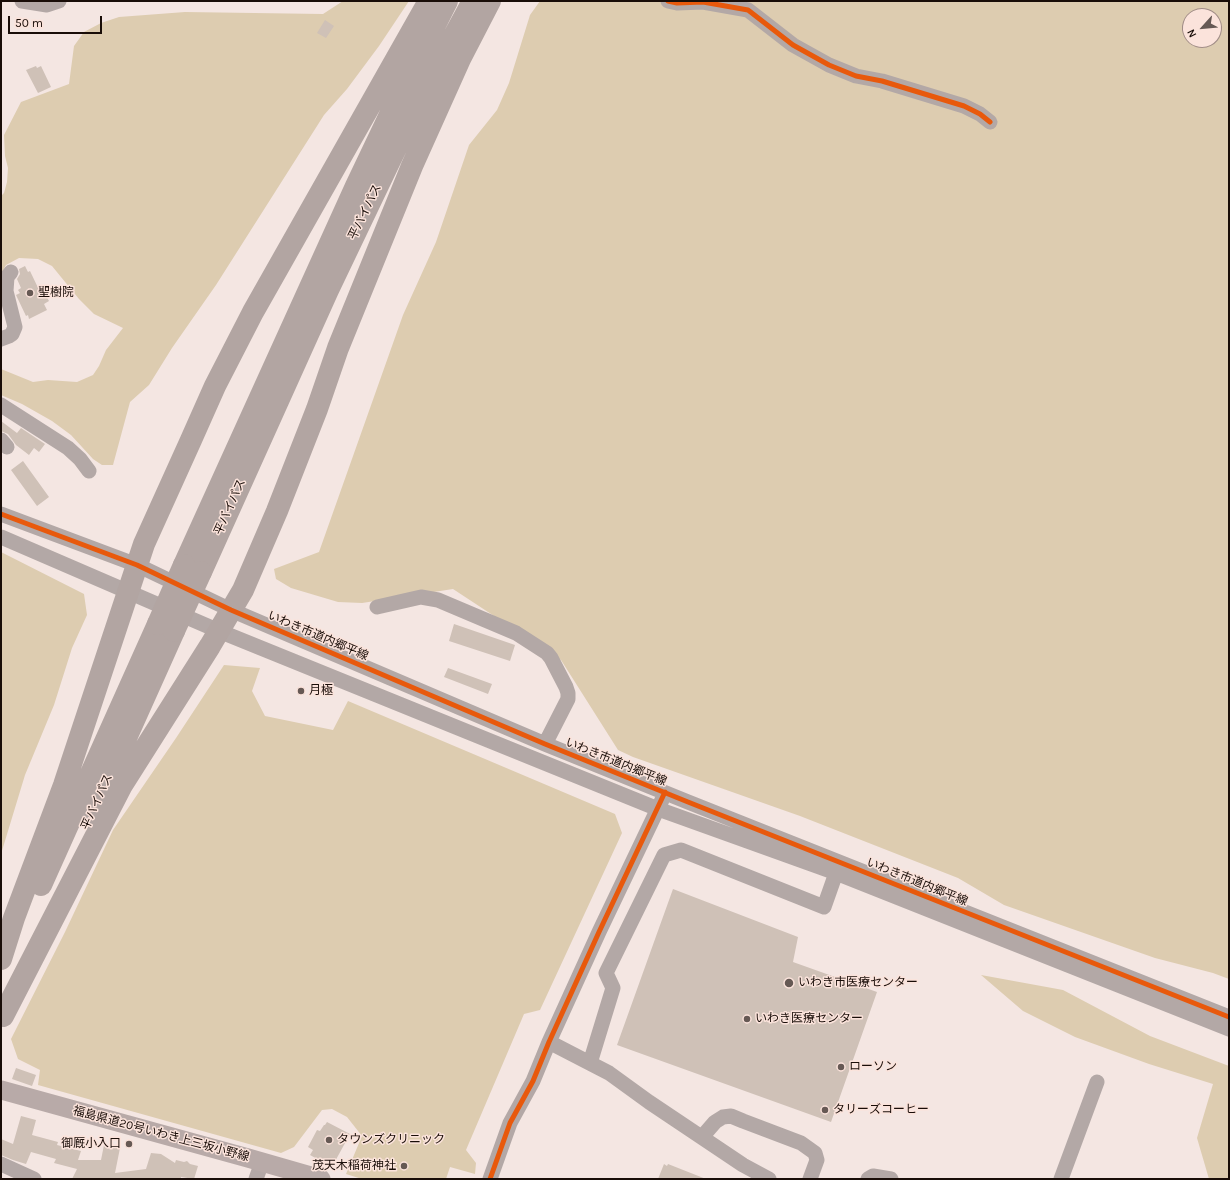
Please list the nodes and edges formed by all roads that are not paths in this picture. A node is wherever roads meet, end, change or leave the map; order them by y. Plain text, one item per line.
1 (22, 1) edge
2 (59, 1) edge
3 (429, 1) edge
4 (447, 1) edge
5 (473, 1) edge
6 (490, 1) edge
7 (668, 1) edge
8 (990, 122) dead end
9 (11, 272) dead end
10 (1, 338) edge
11 (1, 405) edge
12 (89, 471) dead end
13 (1, 514) edge
14 (1, 537) edge
15 (137, 565) junction
16 (193, 568) junction
17 (128, 592) junction
18 (378, 607) dead end
19 (231, 610) junction
20 (166, 628) junction
21 (219, 630) junction
22 (545, 744) junction
23 (665, 792) junction
24 (658, 809) junction
25 (836, 873) junction
26 (1, 959) edge
27 (1, 974) edge
28 (1229, 1017) edge
29 (2, 1018) edge
30 (1229, 1029) edge
31 (549, 1042) junction
32 (590, 1063) junction
33 (1097, 1082) dead end
34 (1, 1090) edge
35 (702, 1137) junction
36 (1, 1164) edge
37 (259, 1170) edge
38 (34, 1179) edge
39 (321, 1179) edge
40 (490, 1179) edge
41 (769, 1179) edge
42 (810, 1179) edge
43 (868, 1179) edge
44 (891, 1179) edge
45 (1061, 1179) edge

1 - 2 street
3 - 15 highway
4 - 16 highway, 平バイパス
5 - 16 highway, 平バイパス
6 - 19 highway
7 - 8 street
9 - 10 street
11 - 12 street
13 - 15 street, いわき市道内郷平線
14 - 17 street, いわき市道内郷平線
15 - 17 highway
15 - 19 street, いわき市道内郷平線
16 - 20 highway, 平バイパス, bridge
17 - 21 street, いわき市道内郷平線
17 - 26 highway
18 - 22 street
19 - 21 highway
19 - 22 street, いわき市道内郷平線
20 - 27 highway, 平バイパス
20 - 29 highway, 平バイパス
21 - 24 street, いわき市道内郷平線
21 - 29 highway
22 - 23 street, いわき市道内郷平線
23 - 24 street
23 - 28 street, いわき市道内郷平線
24 - 25 street, いわき市道内郷平線
24 - 31 street
25 - 30 street, いわき市道内郷平線
25 - 32 street
31 - 32 street
31 - 40 street
32 - 35 street
33 - 45 street
34 - 37 main road, 福島県道20号いわき上三坂小野線
35 - 41 street
35 - 42 street
36 - 38 street
37 - 39 main road, 福島県道20号いわき上三坂小野線
43 - 44 street

